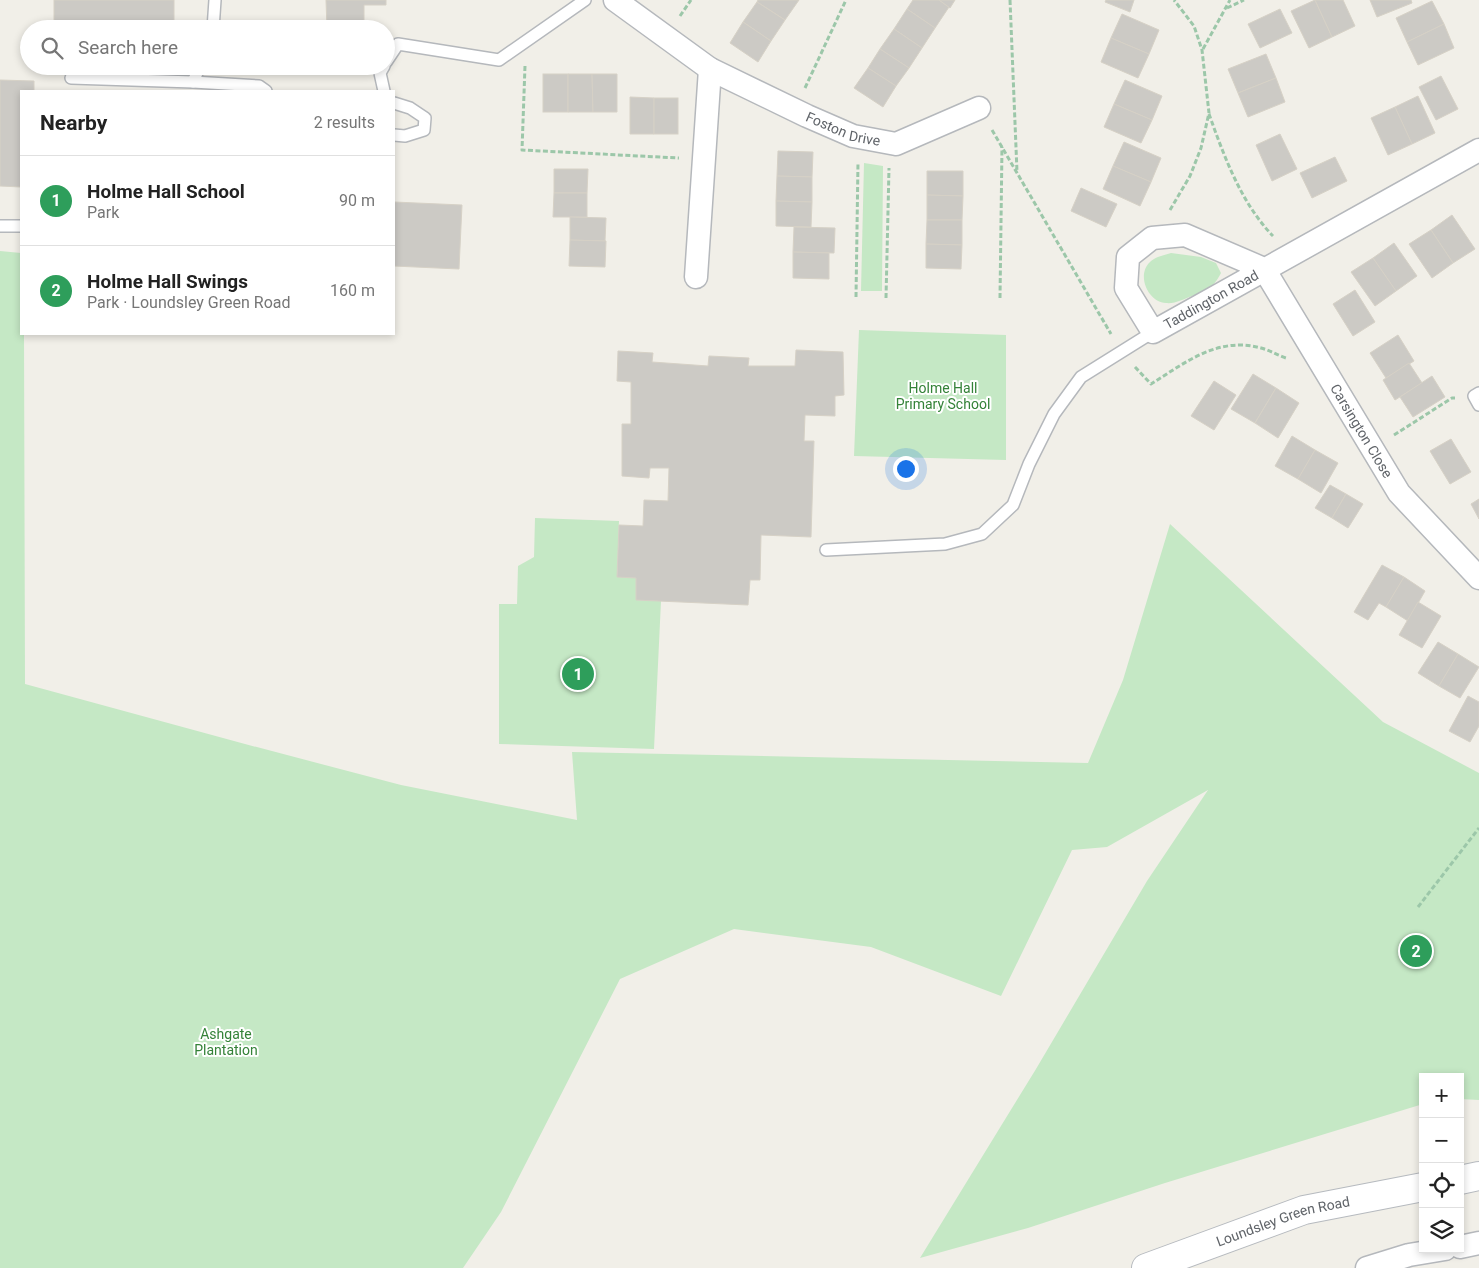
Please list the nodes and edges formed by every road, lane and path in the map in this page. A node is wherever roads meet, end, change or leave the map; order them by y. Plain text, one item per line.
1 (215, 0) edge
2 (584, 0) edge
3 (615, 0) edge
4 (846, 0) edge
5 (1010, 0) edge
6 (1174, 0) edge
7 (1230, 0) edge
8 (1244, 0) edge
9 (1226, 8) junction
10 (214, 20) edge
11 (526, 41) junction
12 (395, 48) edge
13 (1202, 50) junction
14 (710, 69) junction
15 (196, 75) edge
16 (380, 75) edge
17 (71, 78) dead end
18 (193, 82) junction
19 (265, 90) edge
20 (384, 90) edge
21 (395, 103) edge
22 (979, 108) joint
23 (794, 110) junction
24 (1208, 113) junction
25 (395, 134) edge
26 (859, 136) junction
27 (890, 142) junction
28 (1002, 146) junction
29 (1479, 150) edge
30 (704, 159) junction
31 (1017, 173) junction
32 (0, 226) edge
33 (20, 226) edge
34 (1152, 238) junction
35 (1290, 254) junction
36 (1264, 269) junction
37 (696, 277) dead end
38 (856, 297) dead end
39 (886, 298) dead end
40 (1000, 298) dead end
41 (1153, 332) junction
42 (1121, 352) junction
43 (1286, 359) dead end
44 (1477, 398) edge
45 (1373, 449) junction
46 (826, 550) dead end
47 (1479, 578) edge
48 (1479, 828) edge
49 (1418, 907) dead end
50 (1479, 1176) edge
51 (1464, 1179) edge
52 (1419, 1188) edge
53 (1479, 1243) edge
54 (1464, 1246) edge
55 (1421, 1253) edge
56 (1146, 1268) edge
57 (1367, 1268) edge

1 - 10 lane
2 - 11 lane
3 - 14 street, Foston Drive
4 - 23 path
5 - 31 path
6 - 13 path
7 - 9 path
8 - 9 path
9 - 13 path
11 - 12 lane
11 - 30 path
13 - 24 path
14 - 23 street, Foston Drive
14 - 30 street
15 - 18 lane
16 - 20 lane
17 - 18 lane
18 - 19 lane
21 - 25 lane
22 - 27 street, Foston Drive
22 - 28 path
23 - 26 street, Foston Drive
24 - 34 path
24 - 35 path
26 - 27 street, Foston Drive
26 - 38 path
27 - 39 path
28 - 31 path
28 - 40 path
29 - 35 street, Taddington Road
30 - 37 street
31 - 42 path
32 - 33 lane
34 - 36 street, Taddington Road
34 - 41 street, Taddington Road
35 - 36 street, Taddington Road
36 - 41 street, Taddington Road
36 - 45 street, Carsington Close
41 - 42 lane
42 - 43 path
42 - 46 lane
44 - 45 path
45 - 47 street, Carsington Close
48 - 49 path
50 - 51 main road
52 - 56 main road, Loundsley Green Road
53 - 54 street
55 - 57 street

